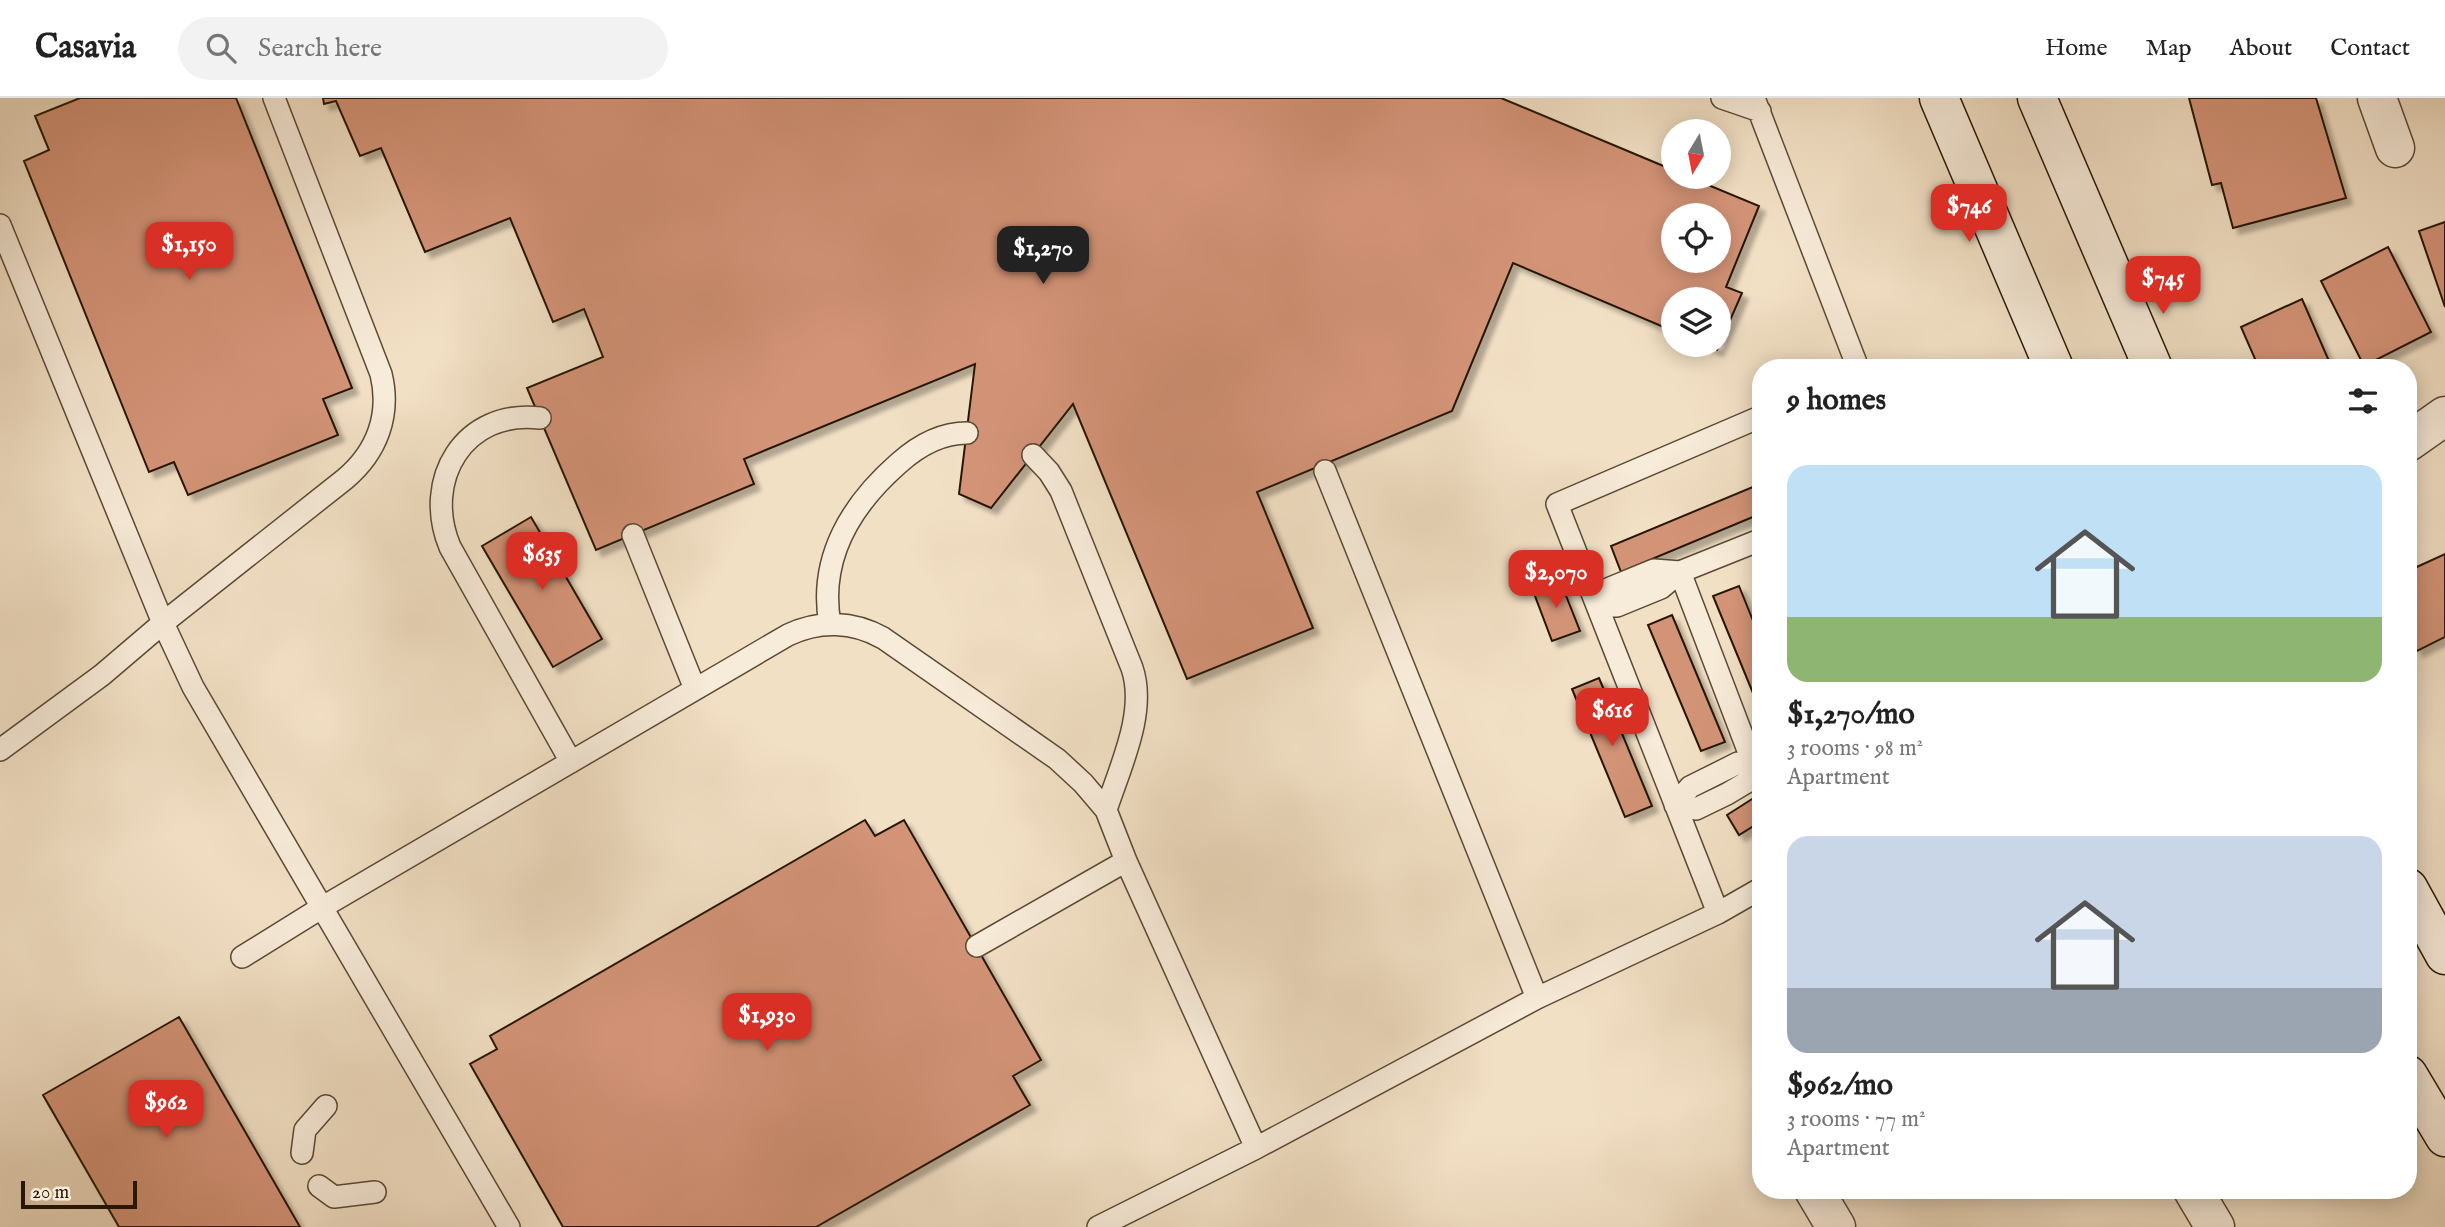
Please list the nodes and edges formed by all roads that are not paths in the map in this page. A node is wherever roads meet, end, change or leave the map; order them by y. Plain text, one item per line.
1 (274, 98) edge
2 (1722, 98) edge
3 (1939, 98) edge
4 (2038, 98) edge
5 (2377, 98) edge
6 (1757, 105) edge
7 (2395, 148) dead end
8 (0, 225) edge
9 (1855, 359) edge
10 (2050, 359) edge
11 (2149, 359) edge
12 (2445, 416) edge
13 (540, 418) dead end
14 (1752, 419) edge
15 (967, 433) dead end
16 (2417, 436) edge
17 (1033, 455) dead end
18 (1325, 471) dead end
19 (633, 535) dead end
20 (1752, 543) edge
21 (1680, 572) junction
22 (1597, 605) junction
23 (163, 623) junction
24 (830, 624) junction
25 (695, 689) junction
26 (0, 750) edge
27 (1752, 752) edge
28 (571, 762) junction
29 (1752, 773) edge
30 (1675, 805) junction
31 (1106, 810) junction
32 (1126, 861) junction
33 (1752, 893) edge
34 (2417, 902) edge
35 (321, 908) junction
36 (1718, 913) junction
37 (2441, 938) edge
38 (976, 946) dead end
39 (242, 957) dead end
40 (1536, 998) junction
41 (2417, 1089) edge
42 (326, 1106) dead end
43 (2445, 1137) edge
44 (1256, 1148) junction
45 (302, 1153) dead end
46 (319, 1186) dead end
47 (375, 1192) dead end
48 (1819, 1199) edge
49 (2198, 1199) edge
50 (509, 1227) edge
51 (1098, 1227) edge
52 (1836, 1227) edge
53 (2215, 1227) edge

1 - 23 lane
2 - 6 lane
3 - 10 main road
4 - 11 main road
5 - 7 main road
6 - 9 lane
8 - 23 lane
12 - 16 main road
13 - 28 lane
14 - 22 lane
15 - 24 lane
17 - 31 lane
18 - 40 lane
19 - 25 lane
20 - 21 lane
21 - 22 lane
21 - 27 lane
22 - 30 lane
23 - 26 lane
23 - 35 lane
24 - 25 lane
24 - 31 lane
25 - 28 lane
28 - 35 lane
29 - 30 lane
30 - 36 lane
31 - 32 lane
32 - 38 lane
32 - 44 lane
33 - 36 lane
34 - 37 main road
35 - 39 lane
35 - 50 lane
36 - 40 lane
40 - 44 lane
41 - 43 main road
42 - 45 lane
44 - 51 lane
46 - 47 lane
48 - 52 main road
49 - 53 main road

